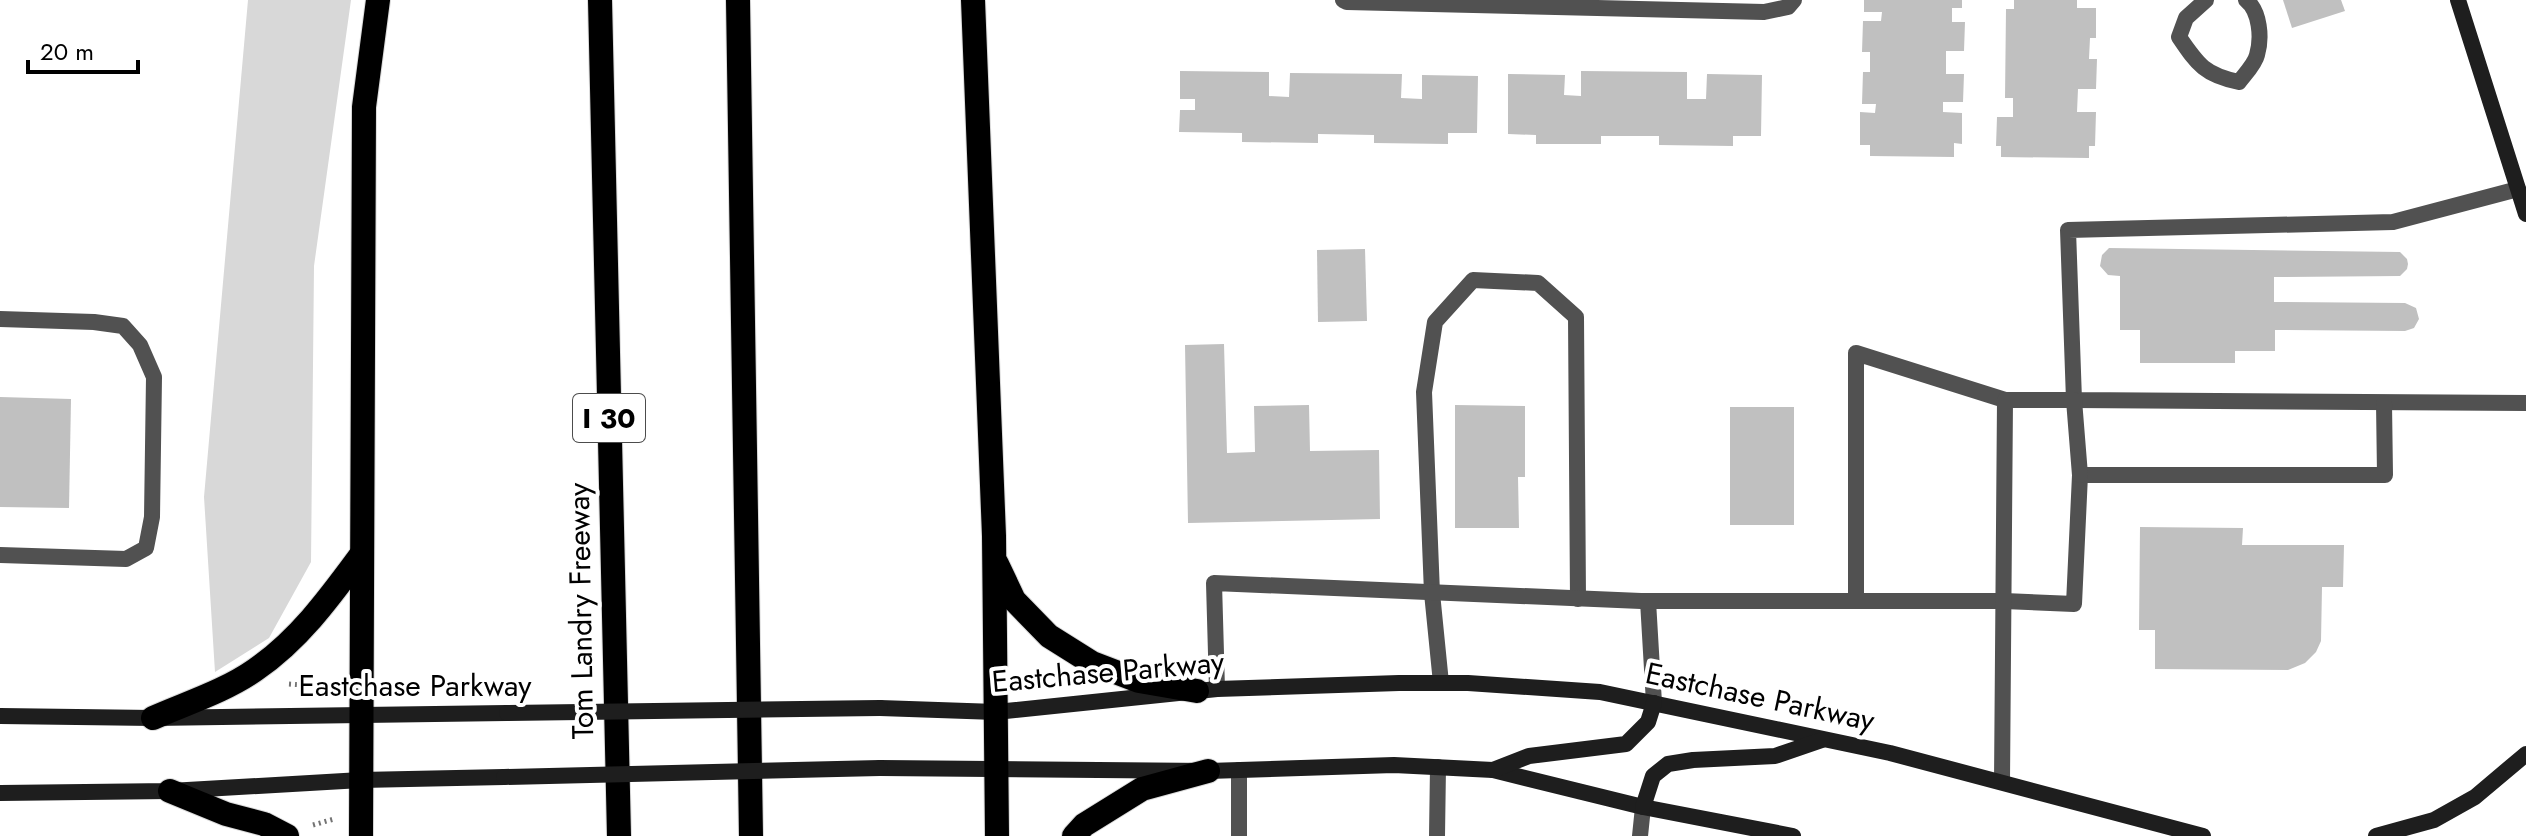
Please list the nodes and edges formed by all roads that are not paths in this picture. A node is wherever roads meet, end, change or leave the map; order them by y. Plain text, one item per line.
1 (378, 0) edge
2 (600, 0) edge
3 (738, 0) edge
4 (973, 0) edge
5 (1343, 0) edge
6 (2206, 0) edge
7 (2246, 0) edge
8 (2458, 0) edge
9 (1791, 3) edge
10 (2518, 189) junction
11 (2526, 214) edge
12 (0, 319) edge
13 (2005, 400) junction
14 (2074, 400) junction
15 (2384, 403) junction
16 (2526, 403) edge
17 (2080, 475) junction
18 (0, 555) edge
19 (361, 555) junction
20 (993, 555) junction
21 (1432, 593) junction
22 (1578, 599) junction
23 (1648, 601) junction
24 (1856, 601) junction
25 (2004, 601) junction
26 (1441, 683) junction
27 (1207, 690) junction
28 (1654, 703) junction
29 (996, 712) junction
30 (361, 713) junction
31 (0, 716) edge
32 (153, 718) junction
33 (1823, 739) junction
34 (2526, 754) edge
35 (1438, 767) junction
36 (997, 769) junction
37 (1239, 770) junction
38 (1493, 770) junction
39 (1208, 771) junction
40 (361, 780) junction
41 (2002, 781) junction
42 (170, 791) junction
43 (0, 793) edge
44 (1643, 807) junction
45 (295, 832) edge
46 (2198, 834) edge
47 (361, 836) edge
48 (619, 836) edge
49 (751, 836) edge
50 (997, 836) edge
51 (1074, 836) edge
52 (1239, 836) edge
53 (1437, 836) edge
54 (1640, 836) edge
55 (1793, 836) edge
56 (2215, 836) edge
57 (2376, 836) edge

1 - 19 highway
2 - 48 highway, Tom Landry Freeway / I 30
3 - 49 highway
4 - 20 highway
5 - 9 lane
6 - 7 lane
8 - 10 main road
10 - 11 main road
10 - 14 lane
12 - 18 lane
13 - 14 lane
13 - 24 lane
13 - 25 lane
14 - 15 lane
14 - 17 lane
15 - 16 lane
15 - 17 lane
17 - 25 lane
19 - 30 highway
19 - 32 highway
20 - 27 highway
20 - 29 highway
21 - 22 lane
21 - 22 lane
21 - 26 lane
21 - 27 lane
22 - 23 lane
23 - 24 lane
23 - 28 lane
24 - 25 lane
25 - 41 lane
26 - 27 main road, Eastchase Parkway
26 - 28 main road, Eastchase Parkway
27 - 29 main road, Eastchase Parkway
28 - 33 main road, Eastchase Parkway
28 - 38 main road
29 - 30 main road, Eastchase Parkway, bridge
29 - 36 highway
30 - 32 main road, Eastchase Parkway
30 - 40 highway
31 - 32 main road, Eastchase Parkway
33 - 41 main road, Eastchase Parkway
33 - 44 main road
34 - 57 main road
35 - 37 main road
35 - 38 main road
35 - 53 lane
36 - 39 main road
36 - 40 main road, bridge
36 - 50 highway
37 - 39 main road
37 - 52 lane
38 - 44 main road
39 - 51 highway
40 - 42 main road
40 - 47 highway
41 - 46 main road, Eastchase Parkway
42 - 43 main road
42 - 45 highway
44 - 54 lane
44 - 55 main road
46 - 56 main road, Eastchase Parkway

